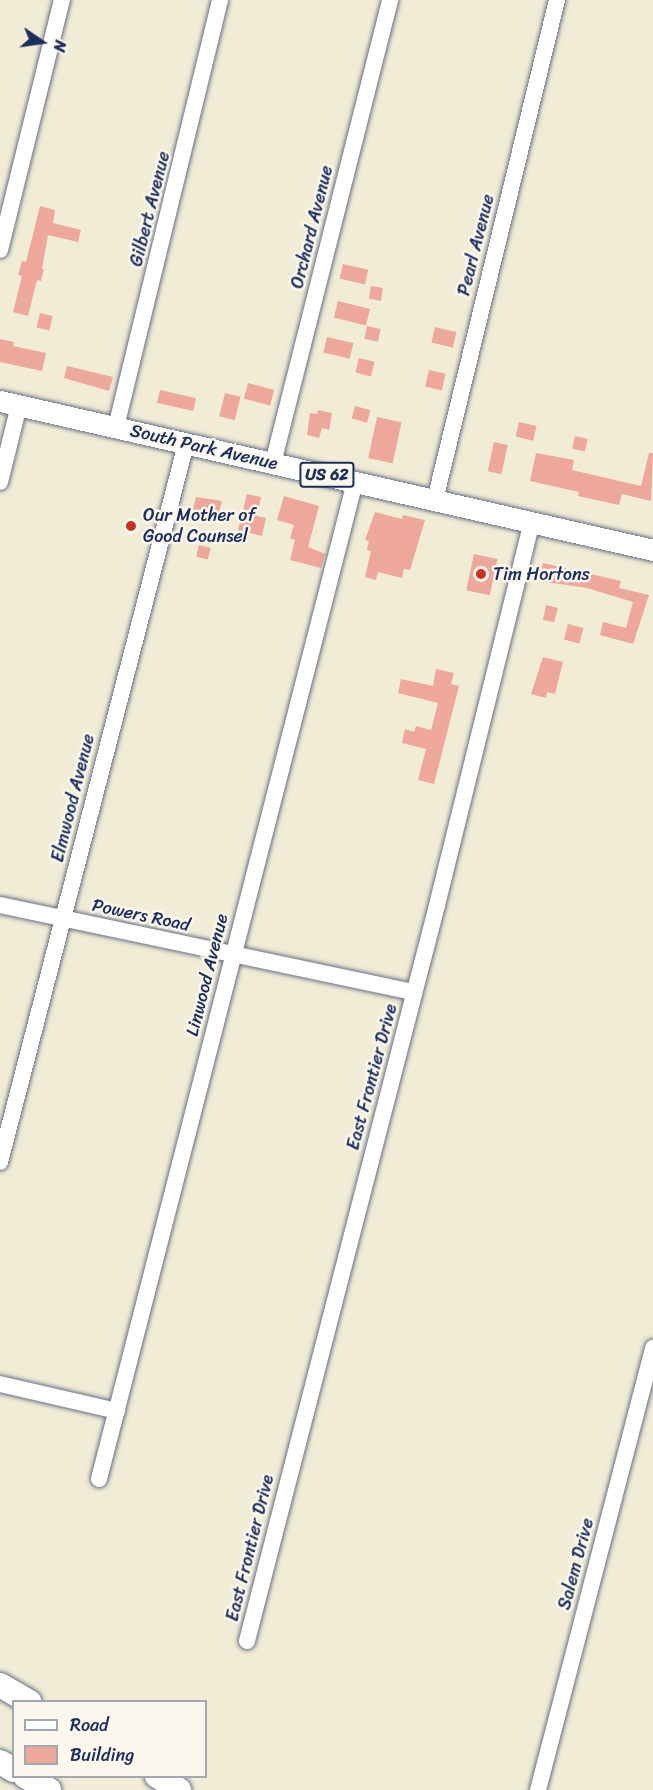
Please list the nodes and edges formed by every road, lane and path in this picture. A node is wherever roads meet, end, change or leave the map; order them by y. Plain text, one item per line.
1 (62, 0) edge
2 (220, 0) edge
3 (390, 0) edge
4 (557, 0) edge
5 (0, 250) edge
6 (9, 403) edge
7 (116, 427) junction
8 (186, 444) junction
9 (273, 463) junction
10 (0, 482) edge
11 (355, 482) junction
12 (435, 500) junction
13 (532, 522) junction
14 (653, 550) edge
15 (0, 904) edge
16 (64, 918) junction
17 (232, 955) junction
18 (414, 992) junction
19 (0, 1162) edge
20 (653, 1348) edge
21 (0, 1384) edge
22 (117, 1411) junction
23 (99, 1479) dead end
24 (247, 1641) dead end
25 (0, 1685) edge
26 (28, 1700) edge
27 (28, 1778) edge
28 (160, 1778) edge
29 (49, 1790) edge
30 (178, 1790) edge
31 (538, 1790) edge

1 - 5 street
2 - 7 street, Gilbert Avenue
3 - 9 street, Orchard Avenue
4 - 12 street, Pearl Avenue
6 - 7 main road, South Park Avenue / US 62
6 - 10 street
7 - 8 main road, South Park Avenue / US 62
8 - 9 main road, South Park Avenue / US 62
8 - 16 street, Elmwood Avenue
9 - 11 main road, South Park Avenue / US 62
11 - 12 main road, South Park Avenue / US 62
11 - 17 street, Linwood Avenue
12 - 13 main road, South Park Avenue / US 62
13 - 14 main road, South Park Avenue / US 62
13 - 18 street, East Frontier Drive
15 - 16 street, Powers Road
16 - 17 street, Powers Road
16 - 19 street, Elmwood Avenue
17 - 18 street, Powers Road
17 - 22 street, Linwood Avenue
18 - 24 street, East Frontier Drive
20 - 31 street, Salem Drive
21 - 22 street
22 - 23 street, Linwood Avenue
25 - 26 highway
27 - 29 highway
28 - 30 highway

